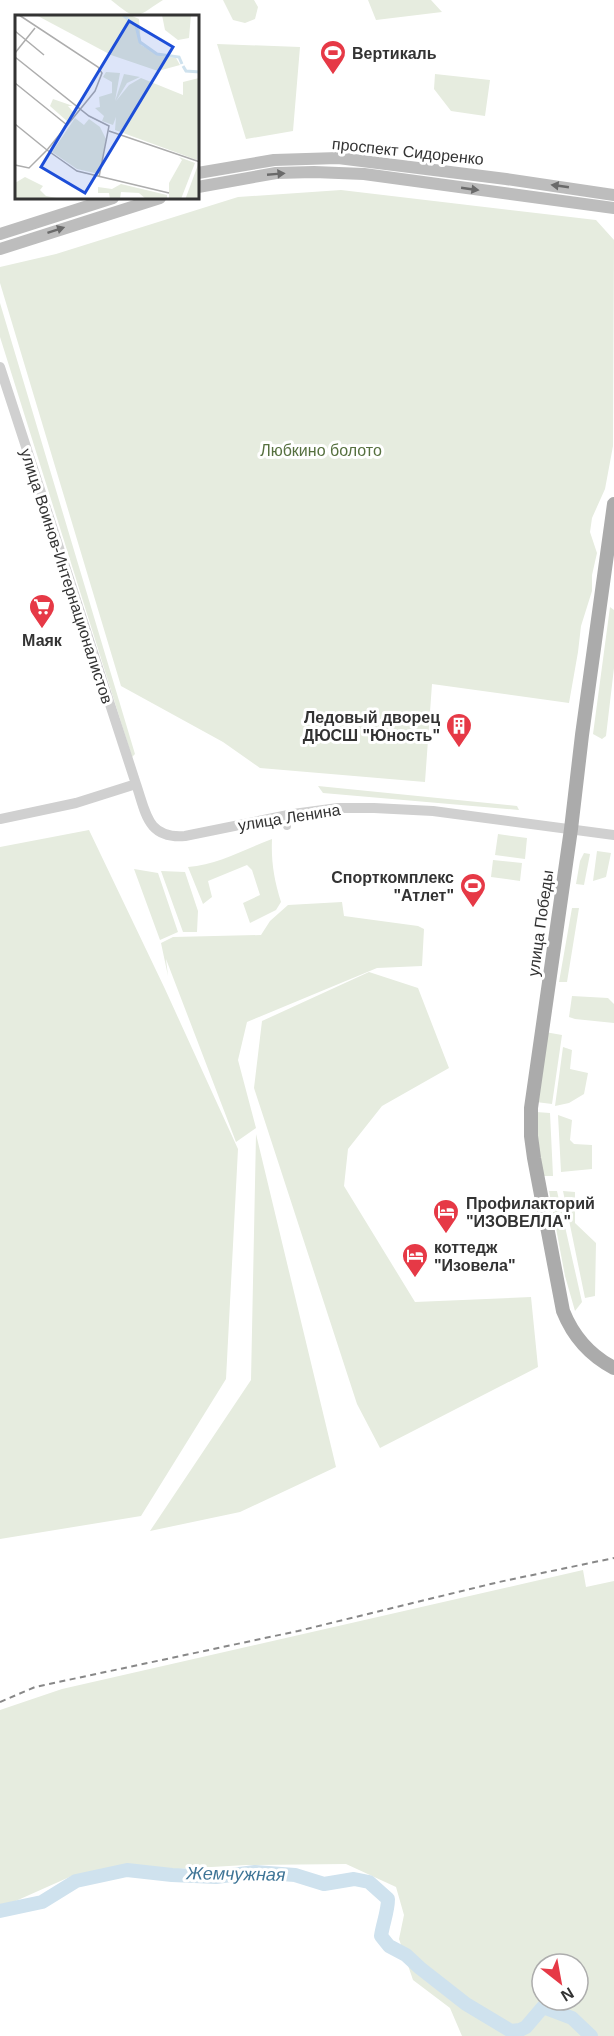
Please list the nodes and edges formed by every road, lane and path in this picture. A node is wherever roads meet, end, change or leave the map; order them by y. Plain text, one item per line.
1 (250, 163) junction
2 (200, 173) edge
3 (253, 176) junction
4 (200, 187) edge
5 (614, 195) edge
6 (107, 200) edge
7 (154, 200) edge
8 (614, 208) edge
9 (0, 234) edge
10 (0, 249) edge
11 (0, 367) edge
12 (614, 504) edge
13 (608, 584) edge
14 (135, 784) junction
15 (0, 819) edge
16 (571, 829) junction
17 (614, 835) edge
18 (614, 1368) edge

1 - 2 main road, проспект Сидоренко
1 - 3 street
5 -> 1 main road, проспект Сидоренко
3 - 4 main road, проспект Сидоренко
3 -> 8 main road, проспект Сидоренко
6 - 9 main road
10 -> 7 main road
11 - 14 street, улица Воинов-Интернационалистов
12 - 13 main road, улица Победы
13 - 16 main road, улица Победы
14 - 15 street
14 - 16 street, улица Ленина
16 - 17 street, улица Ленина
16 - 18 main road, улица Победы

